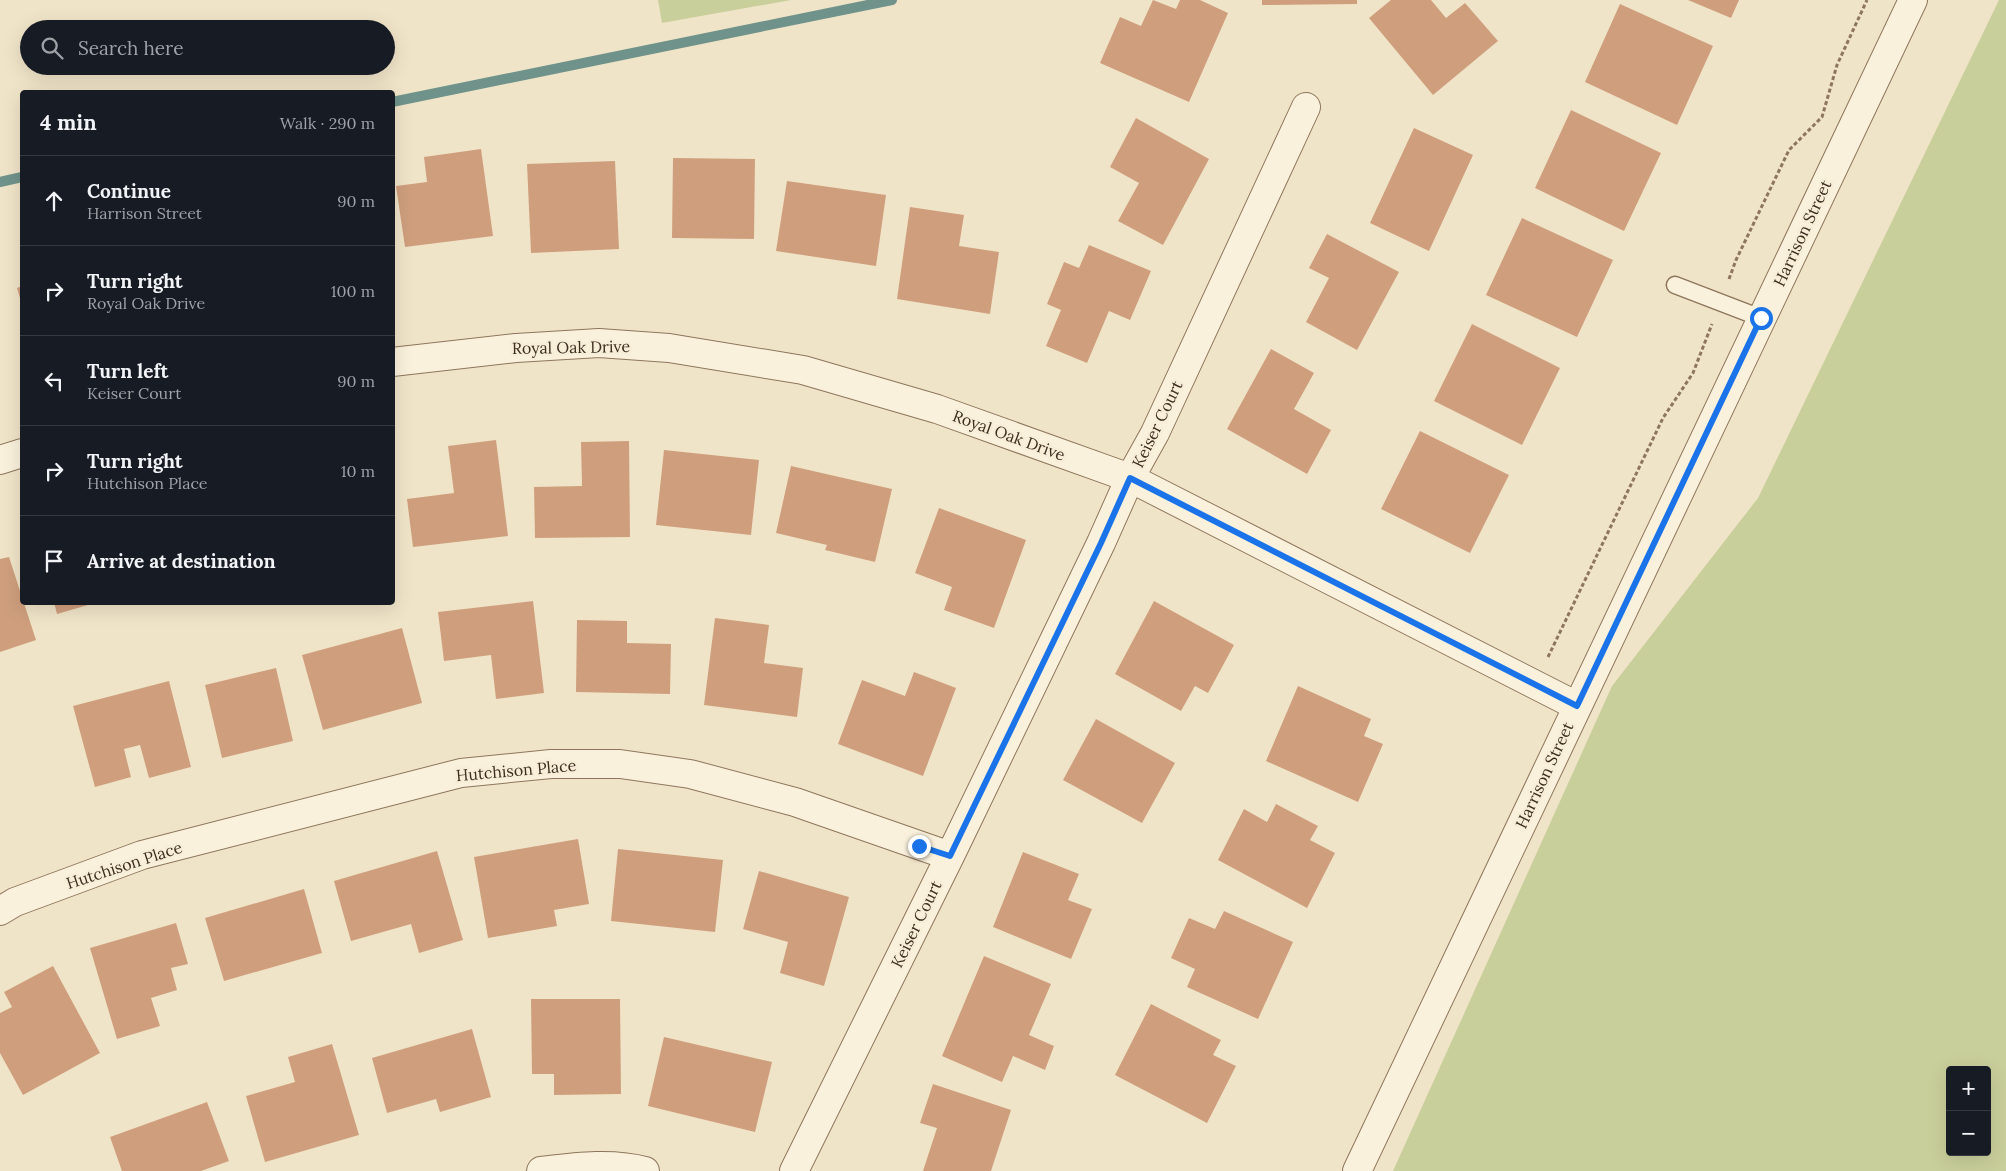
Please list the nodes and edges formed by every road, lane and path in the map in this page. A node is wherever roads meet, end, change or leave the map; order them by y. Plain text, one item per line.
1 (1867, 0) edge
2 (1913, 0) edge
3 (1306, 107) dead end
4 (1675, 284) dead end
5 (1720, 302) junction
6 (1761, 318) junction
7 (395, 362) edge
8 (20, 454) edge
9 (0, 460) edge
10 (1130, 478) junction
11 (1547, 660) dead end
12 (1577, 706) junction
13 (950, 856) junction
14 (0, 911) edge
15 (541, 1171) edge
16 (645, 1171) edge
17 (794, 1171) edge
18 (1357, 1171) edge

1 - 5 path
2 - 6 street, Harrison Street
3 - 10 street, Keiser Court
4 - 5 lane
5 - 6 lane
5 - 11 path
6 - 12 street, Harrison Street
7 - 10 street, Royal Oak Drive
8 - 9 street
10 - 12 street, Royal Oak Drive
10 - 13 street, Keiser Court
12 - 18 street, Harrison Street
13 - 14 street, Hutchison Place
13 - 17 street, Keiser Court
15 - 16 street

